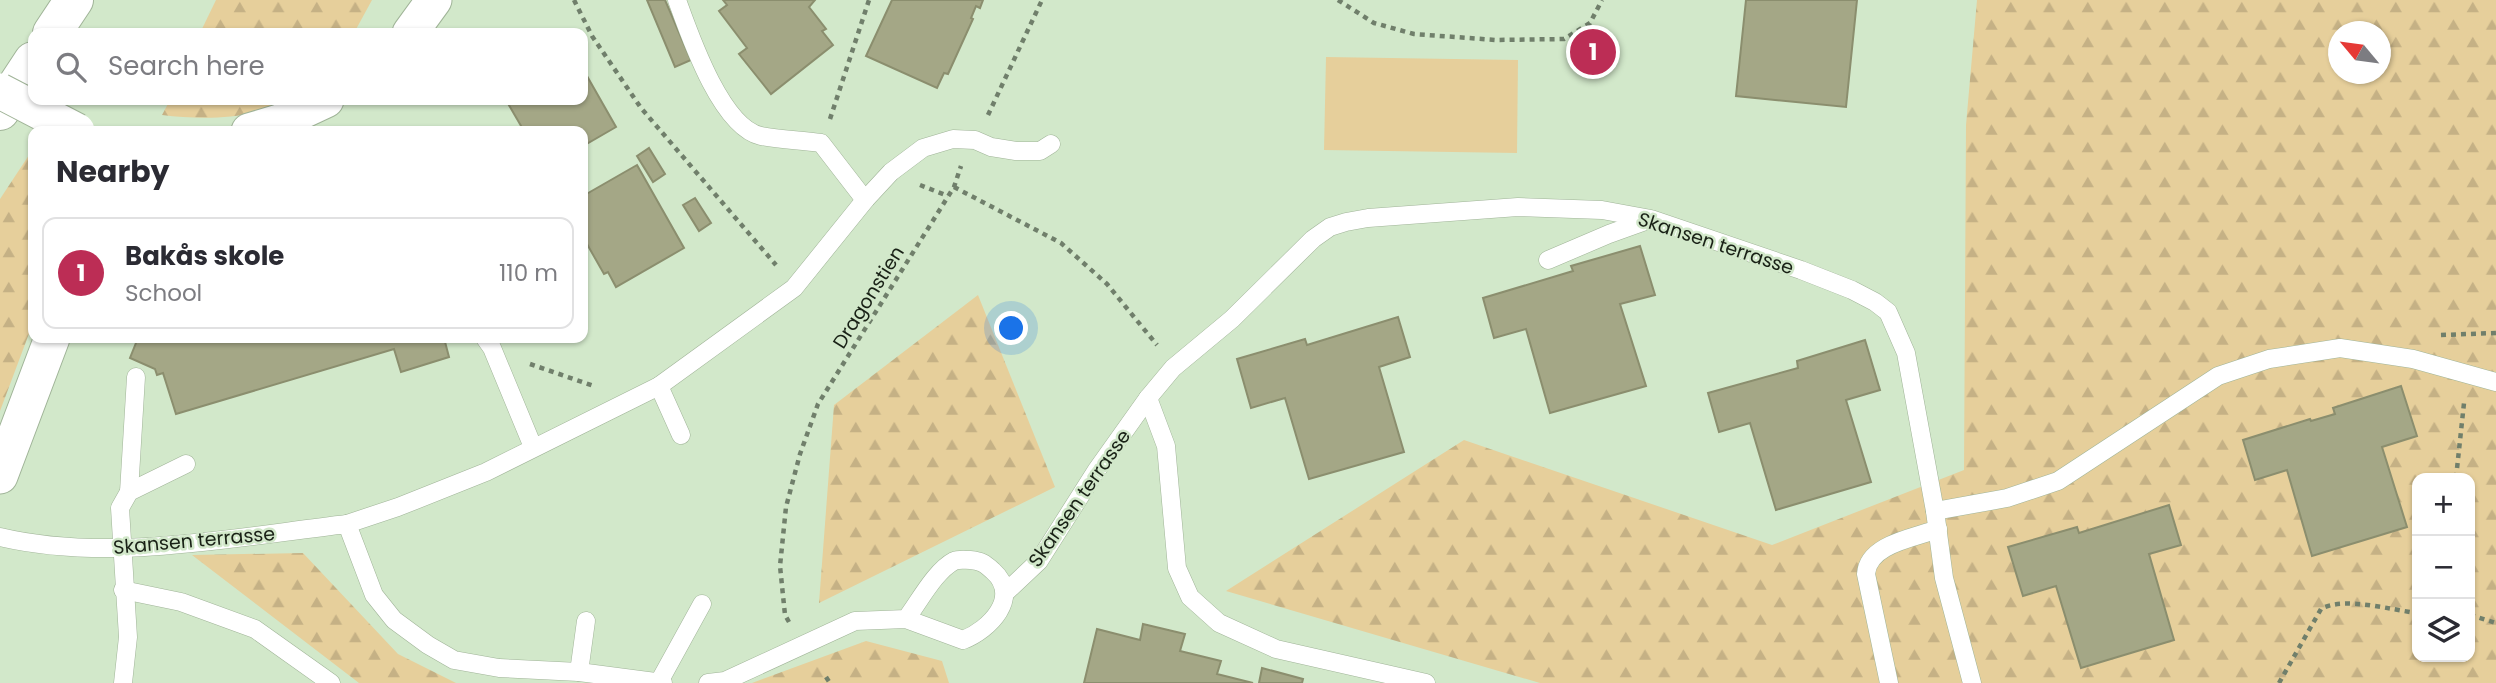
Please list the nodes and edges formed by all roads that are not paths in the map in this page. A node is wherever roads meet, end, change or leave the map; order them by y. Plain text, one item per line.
1 (74, 0) edge
2 (434, 0) edge
3 (677, 0) edge
4 (55, 28) edge
5 (414, 28) edge
6 (28, 69) edge
7 (0, 91) edge
8 (315, 105) edge
9 (0, 111) edge
10 (67, 126) edge
11 (265, 126) edge
12 (1051, 144) dead end
13 (865, 200) junction
14 (1651, 219) junction
15 (1548, 260) dead end
16 (50, 343) edge
17 (488, 343) edge
18 (136, 377) dead end
19 (2496, 382) edge
20 (659, 386) junction
21 (1148, 398) junction
22 (681, 435) dead end
23 (533, 447) junction
24 (186, 464) dead end
25 (0, 476) edge
26 (129, 492) junction
27 (1935, 511) junction
28 (347, 524) junction
29 (1938, 529) junction
30 (0, 537) edge
31 (121, 550) junction
32 (123, 590) junction
33 (1005, 593) junction
34 (702, 604) dead end
35 (905, 619) junction
36 (586, 621) dead end
37 (579, 672) junction
38 (123, 683) edge
39 (331, 683) edge
40 (661, 683) edge
41 (708, 683) edge
42 (1426, 683) edge
43 (1889, 683) edge
44 (1972, 683) edge

1 - 4 highway
2 - 5 street
3 - 13 lane
6 - 9 highway
7 - 10 street, bridge
8 - 11 street
12 - 13 lane, Skansen terrasse
13 - 20 lane, Skansen terrasse
14 - 15 lane
14 - 21 lane, Skansen terrasse
14 - 27 lane, Skansen terrasse
16 - 25 street
17 - 23 lane
18 - 26 lane
19 - 27 lane
20 - 22 lane
20 - 23 lane, Skansen terrasse
21 - 33 lane, Skansen terrasse
21 - 42 lane, Skansen terrasse
23 - 28 lane, Skansen terrasse
24 - 26 lane
26 - 31 lane
27 - 29 lane, Skansen terrasse
28 - 31 lane, Skansen terrasse
28 - 37 lane
29 - 43 lane
29 - 44 lane, Skansen terrasse
30 - 31 lane, Skansen terrasse
31 - 32 lane
32 - 38 lane
32 - 39 lane
33 - 35 lane, Skansen terrasse
33 - 35 lane
34 - 40 lane
35 - 41 lane, Skansen terrasse
36 - 37 lane
37 - 40 lane

